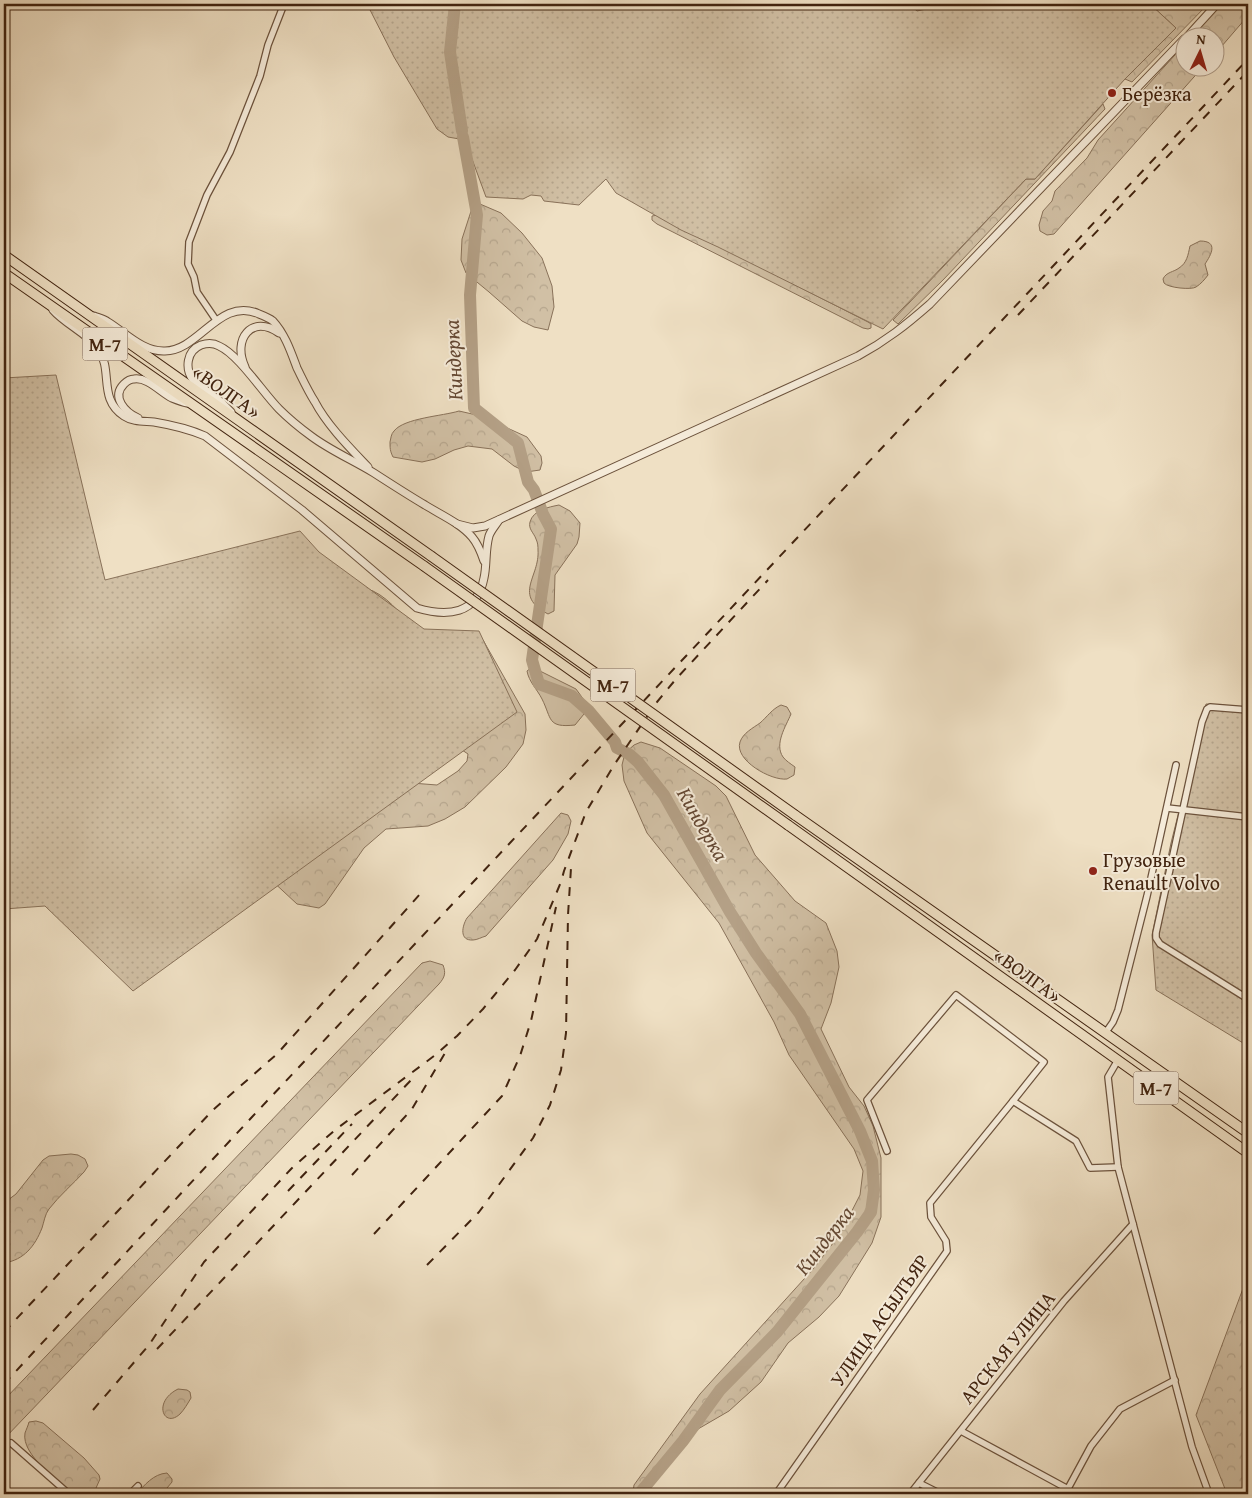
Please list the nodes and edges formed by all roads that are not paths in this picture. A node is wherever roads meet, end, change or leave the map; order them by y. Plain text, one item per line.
1 (284, 4) edge
2 (1217, 4) edge
3 (1194, 28) edge
4 (1174, 49) edge
5 (4, 255) edge
6 (4, 273) edge
7 (47, 304) junction
8 (88, 314) junction
9 (216, 320) junction
10 (284, 337) junction
11 (249, 374) junction
12 (194, 406) junction
13 (238, 420) junction
14 (152, 422) junction
15 (373, 472) junction
16 (500, 520) junction
17 (457, 524) junction
18 (486, 564) junction
19 (1248, 710) edge
20 (1176, 765) dead end
21 (1166, 808) junction
22 (1184, 810) junction
23 (1248, 817) edge
24 (1248, 999) edge
25 (1106, 1032) junction
26 (1118, 1060) junction
27 (1013, 1101) junction
28 (1248, 1133) edge
29 (887, 1151) dead end
30 (1248, 1153) edge
31 (1118, 1166) junction
32 (1133, 1224) junction
33 (1175, 1380) junction
34 (961, 1431) junction
35 (11, 1443) dead end
36 (919, 1483) junction
37 (138, 1486) dead end
38 (1067, 1492) edge
39 (69, 1494) edge
40 (130, 1494) edge
41 (776, 1494) edge
42 (910, 1494) edge
43 (941, 1494) edge
44 (1209, 1494) edge

1 - 9 street
2 - 3 street
4 - 16 street
5 - 8 highway, «ВОЛГА» / М-7
6 - 7 highway, «ВОЛГА» / М-7
7 - 12 highway, «ВОЛГА» / М-7
7 - 14 street
8 - 9 street
8 - 13 highway, «ВОЛГА» / М-7
9 - 10 street
10 - 11 street
10 - 15 street
11 - 13 street
11 - 15 street
12 - 14 street
12 - 26 highway, «ВОЛГА» / М-7, bridge
13 - 25 highway, «ВОЛГА» / М-7, bridge
14 - 18 street
15 - 17 street
16 - 17 street
16 - 18 street
17 - 18 street
19 - 22 street
20 - 21 street
21 - 22 street
21 - 25 street
22 - 23 street
22 - 24 street
25 - 28 highway, «ВОЛГА» / М-7
26 - 30 highway, «ВОЛГА» / М-7
26 - 31 street
27 - 29 street
27 - 31 street
27 - 41 street, УЛИЦА АСЫЛЪЯР
31 - 32 street
32 - 33 street
32 - 34 street, АРСКАЯ УЛИЦА
33 - 38 street
33 - 44 street
34 - 36 street, АРСКАЯ УЛИЦА
34 - 38 street
35 - 39 street
36 - 42 street, АРСКАЯ УЛИЦА
36 - 43 street
37 - 40 street

